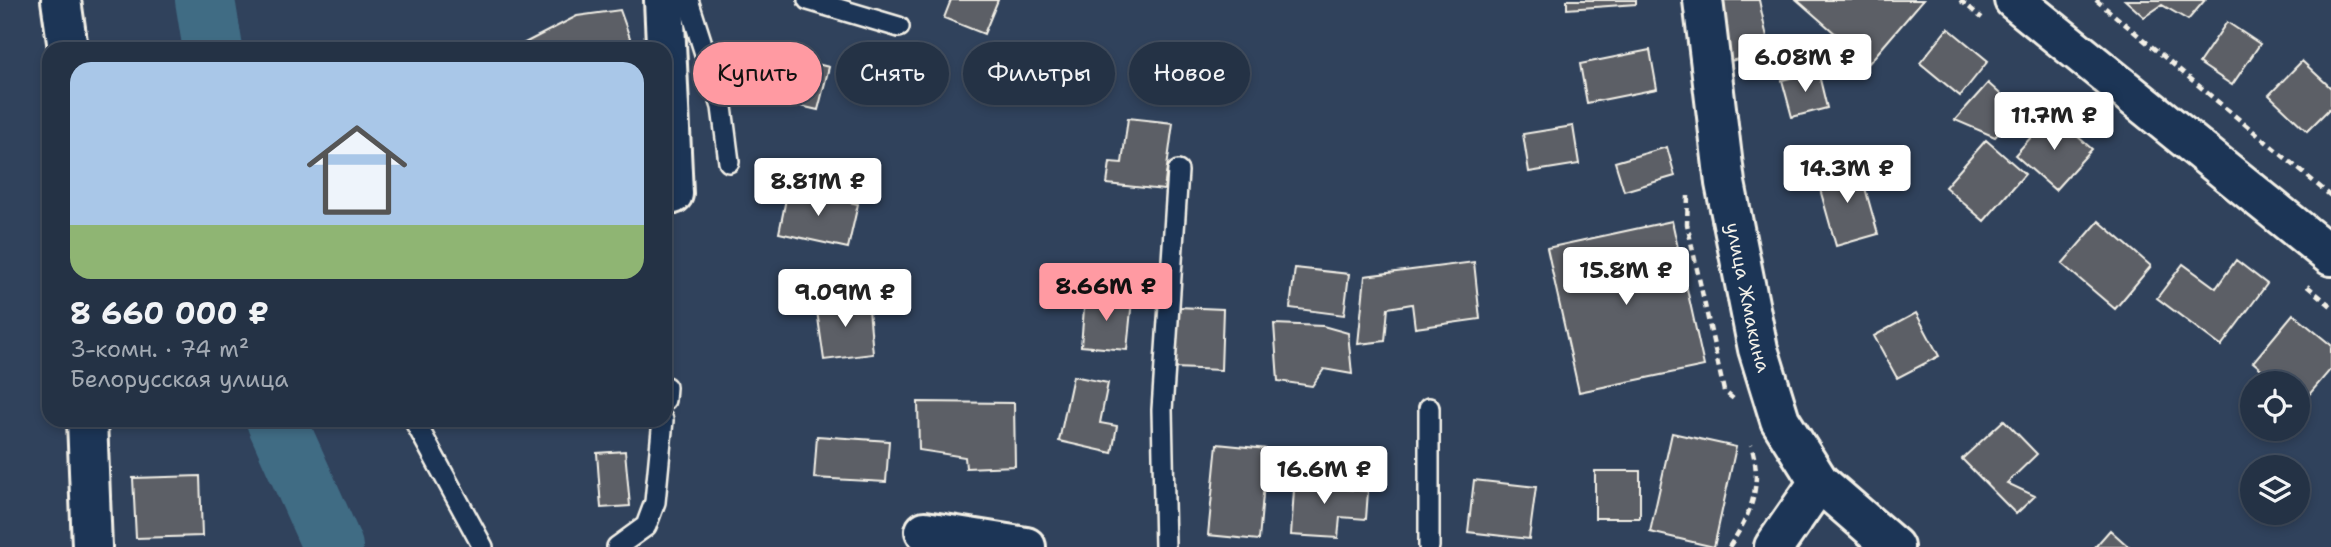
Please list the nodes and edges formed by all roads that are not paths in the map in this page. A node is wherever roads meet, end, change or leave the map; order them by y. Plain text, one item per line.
1 (61, 0) edge
2 (664, 0) edge
3 (688, 0) edge
4 (808, 0) edge
5 (1703, 0) edge
6 (2014, 0) edge
7 (899, 27) dead end
8 (67, 42) edge
9 (666, 42) edge
10 (729, 162) dead end
11 (1178, 171) dead end
12 (672, 172) edge
13 (673, 194) road end
14 (2331, 256) edge
15 (1429, 408) dead end
16 (87, 427) edge
17 (418, 427) edge
18 (662, 427) edge
19 (1819, 482) junction
20 (925, 531) dead end
21 (92, 547) edge
22 (483, 547) edge
23 (617, 547) edge
24 (1026, 547) edge
25 (1165, 547) edge
26 (1429, 547) edge
27 (1773, 547) edge
28 (1894, 547) edge

1 - 8 street
2 - 9 street
3 - 10 lane
4 - 7 lane
5 - 19 street, улица Жмакина
6 - 14 street
11 - 25 lane
12 - 13 street
15 - 26 lane
16 - 21 street
17 - 22 lane
18 - 23 lane
19 - 27 street
19 - 28 street, улица Жмакина
20 - 24 street

